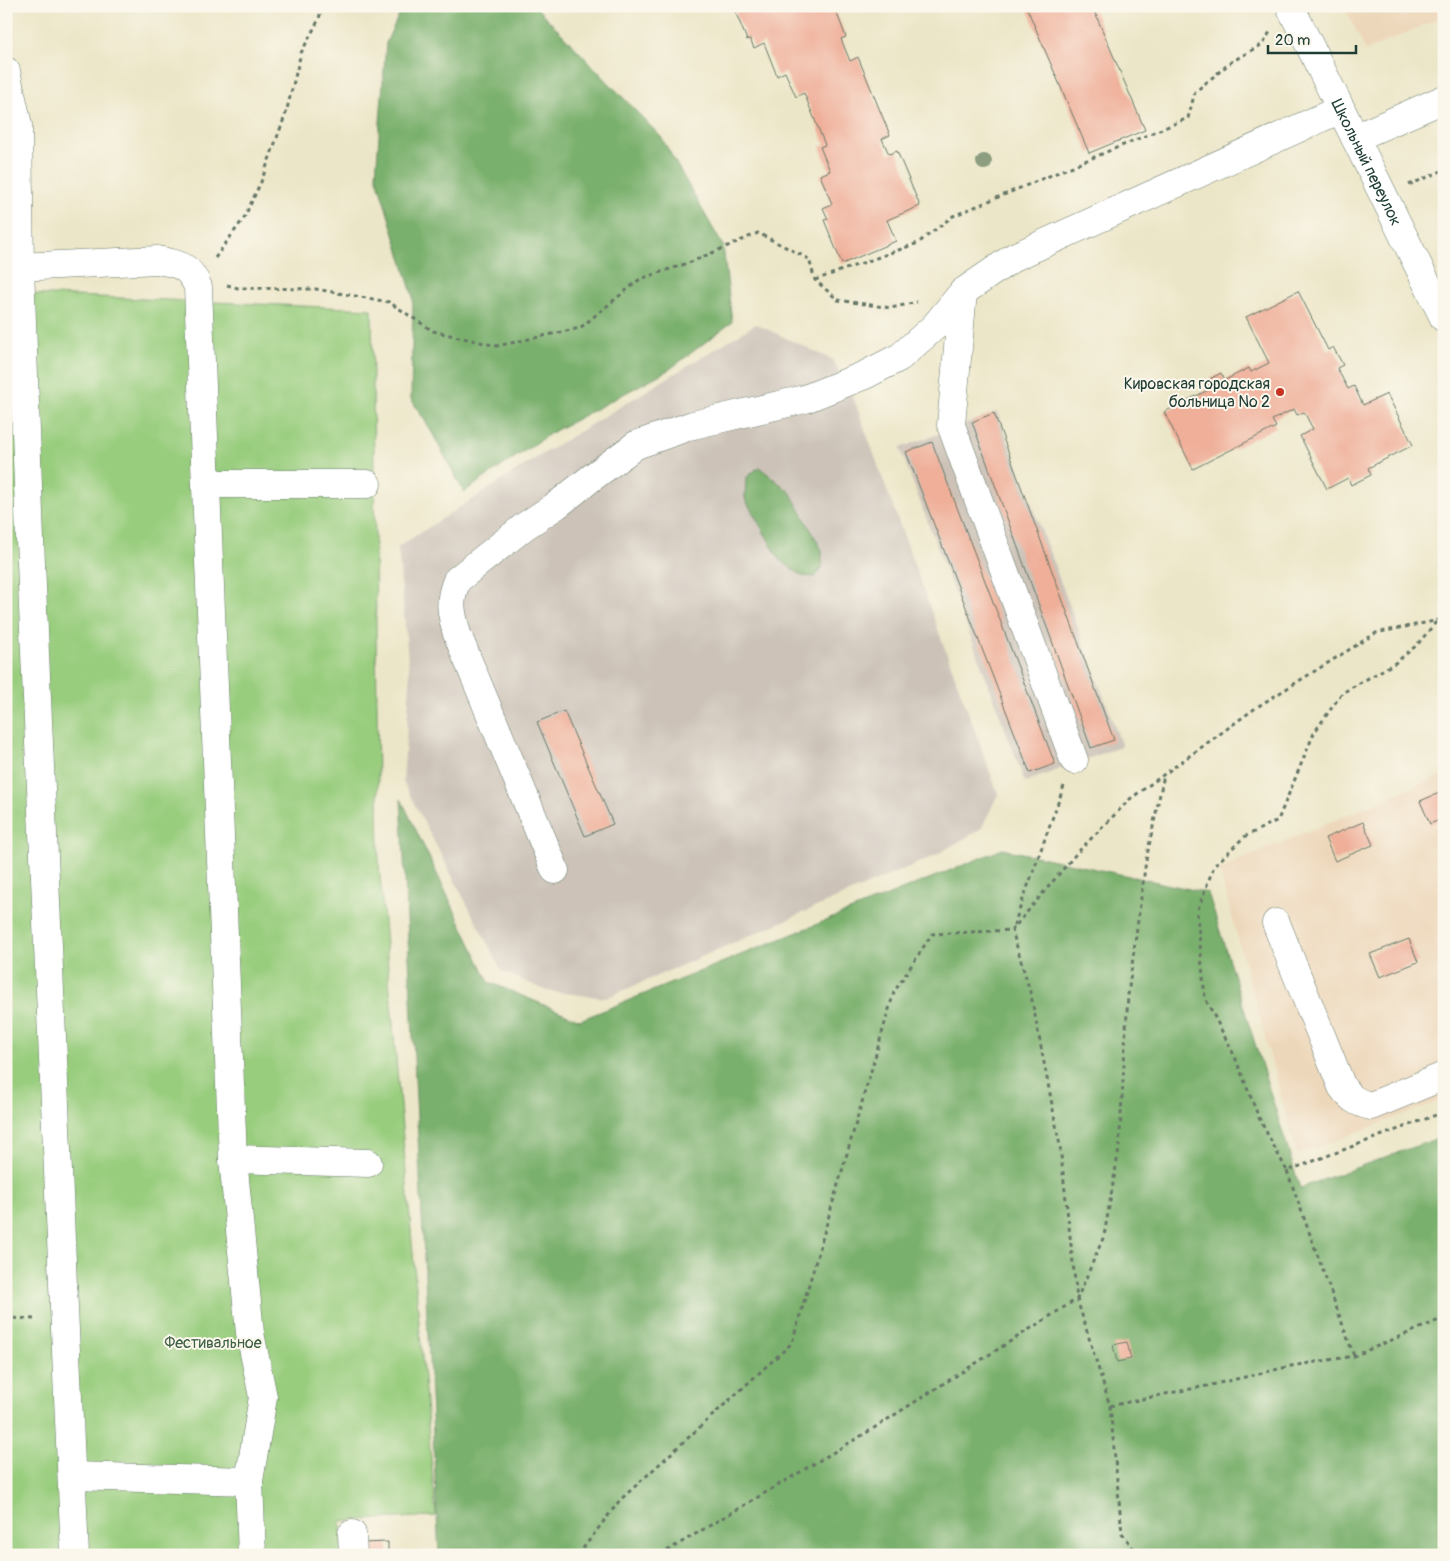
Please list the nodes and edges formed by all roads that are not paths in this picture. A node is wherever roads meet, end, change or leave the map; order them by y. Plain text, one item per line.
1 (1282, 15) edge
2 (6, 71) edge
3 (1444, 100) edge
4 (1341, 109) junction
5 (1355, 138) junction
6 (20, 267) junction
7 (1436, 284) edge
8 (963, 292) junction
9 (1444, 318) edge
10 (206, 484) junction
11 (367, 484) dead end
12 (1074, 760) road end
13 (555, 870) dead end
14 (1276, 923) dead end
15 (1444, 1076) edge
16 (233, 1159) junction
17 (368, 1163) dead end
18 (72, 1476) junction
19 (249, 1481) junction
20 (75, 1555) edge
21 (252, 1555) edge

1 - 4 street, Школьный переулок
2 - 6 street
3 - 5 street
4 - 5 street, Школьный переулок
4 - 8 street
5 - 7 street, Школьный переулок
6 - 10 street
6 - 18 street
7 - 9 street, Школьный переулок
8 - 12 street
8 - 13 street
10 - 11 street
10 - 16 street
14 - 15 street
16 - 17 street
16 - 19 street
18 - 19 street
18 - 20 street
19 - 21 street

